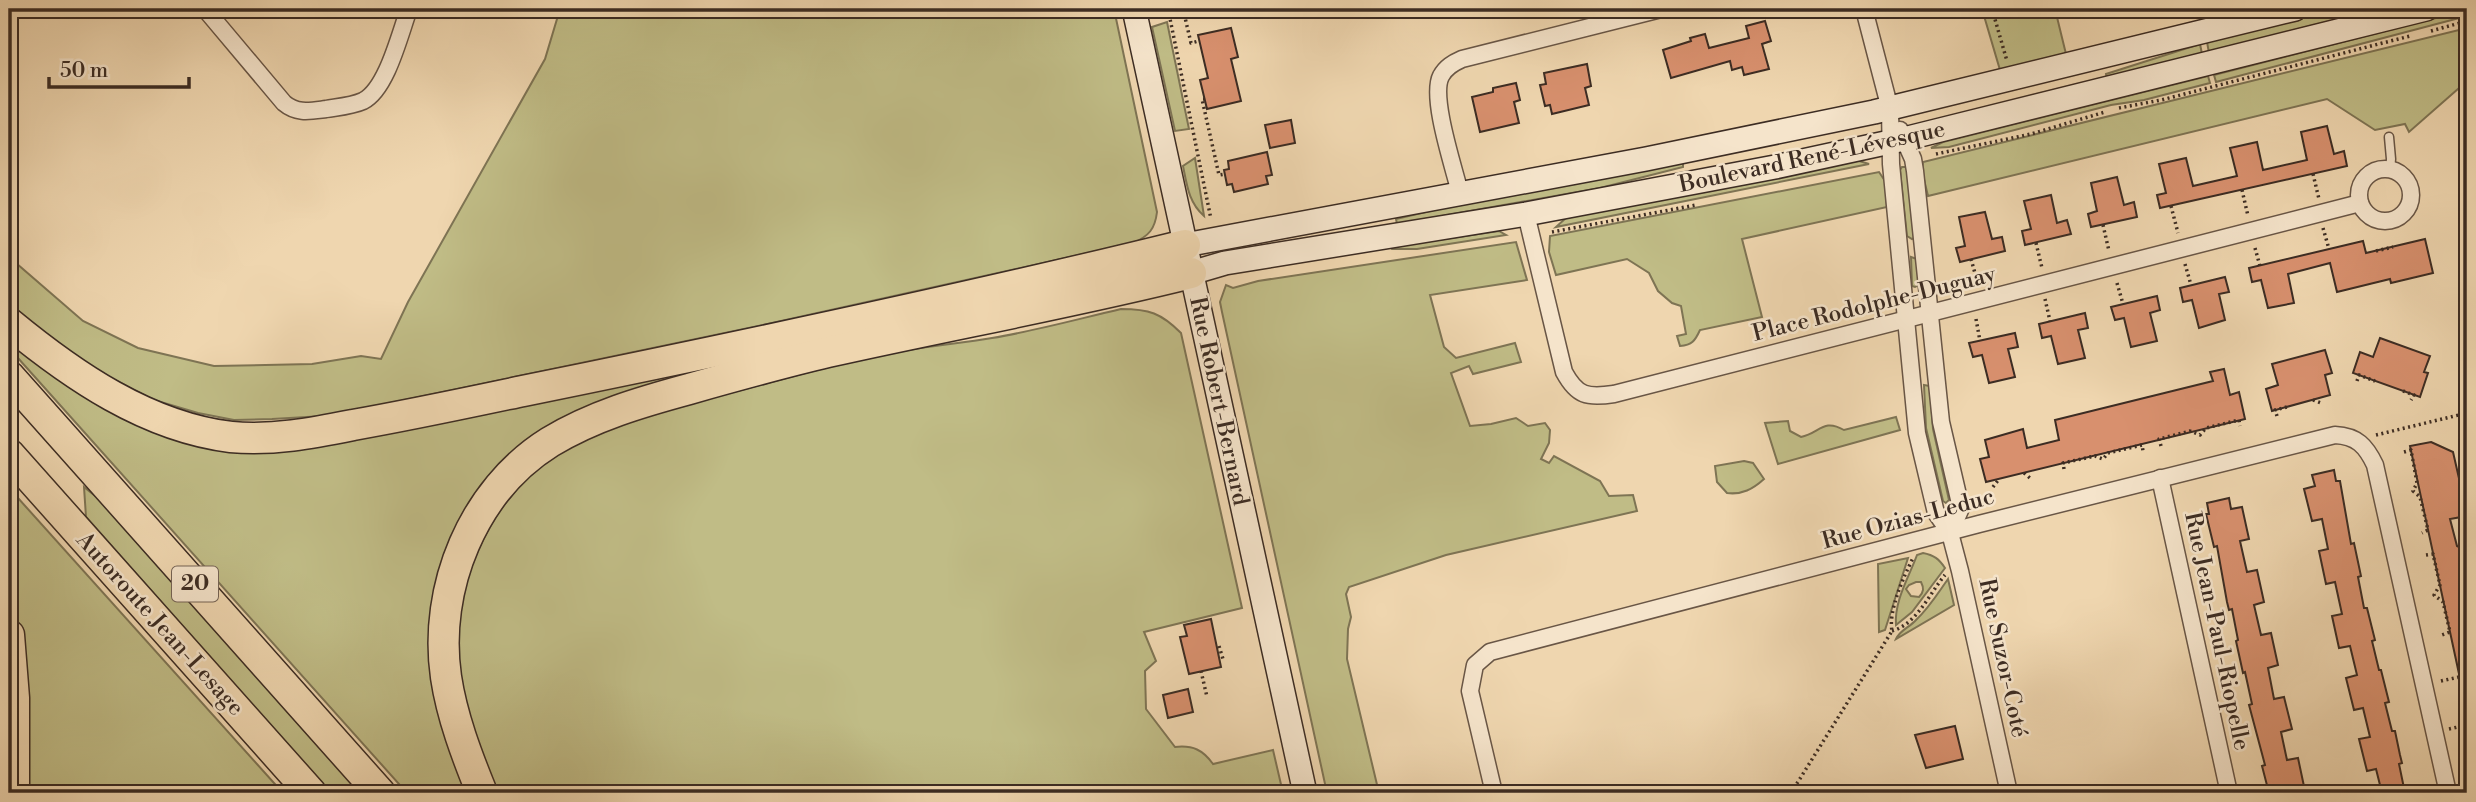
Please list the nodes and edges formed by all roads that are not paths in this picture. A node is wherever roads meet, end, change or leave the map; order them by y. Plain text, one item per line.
1 (205, 9) edge
2 (409, 9) edge
3 (1134, 9) edge
4 (1661, 9) edge
5 (1864, 9) edge
6 (2295, 9) edge
7 (2428, 20) edge
8 (1890, 109) junction
9 (2389, 137) dead end
10 (1898, 141) junction
11 (2390, 170) junction
12 (1460, 193) junction
13 (2360, 203) junction
14 (1526, 214) junction
15 (1923, 246) junction
16 (1900, 248) junction
17 (1188, 259) junction
18 (1929, 312) junction
19 (1906, 318) junction
20 (9, 323) edge
21 (1935, 374) junction
22 (9, 376) edge
23 (1913, 376) junction
24 (9, 454) edge
25 (2160, 478) junction
26 (1950, 533) junction
27 (9, 635) edge
28 (14, 793) edge
29 (311, 793) edge
30 (380, 793) edge
31 (482, 793) edge
32 (1306, 793) edge
33 (1494, 793) edge
34 (2009, 793) edge
35 (2229, 793) edge
36 (2448, 793) edge

1 - 2 street
3 - 17 main road, Rue Robert-Bernard
4 - 12 street
5 - 8 street, Rue Suzor-Coté
6 - 8 main road, Boulevard René-Lévesque
7 - 10 main road, Boulevard René-Lévesque
8 - 10 street, Rue Suzor-Coté
8 - 12 main road, Boulevard René-Lévesque
9 - 11 lane
10 - 14 main road, Boulevard René-Lévesque
10 - 15 street, Rue Suzor-Coté
10 - 16 street, Rue Suzor-Coté
11 - 13 street
11 - 13 street
12 - 17 main road, Boulevard René-Lévesque
13 - 18 street, Place Rodolphe-Duguay
14 - 17 main road, Boulevard René-Lévesque
14 - 19 street, Place Rodolphe-Duguay
15 - 16 street
15 - 18 street, Rue Suzor-Coté
16 - 19 street, Rue Suzor-Coté
17 - 20 highway
17 - 31 highway
17 - 32 main road, Rue Robert-Bernard
18 - 19 street, Place Rodolphe-Duguay
18 - 21 street, Rue Suzor-Coté
19 - 23 street, Rue Suzor-Coté
21 - 23 street
21 - 26 street, Rue Suzor-Coté
22 - 30 highway, 20
23 - 26 street, Rue Suzor-Coté
24 - 29 highway, Autoroute Jean-Lesage / 20
25 - 26 street, Rue Ozias-Leduc
25 - 35 street, Rue Jean-Paul-Riopelle
25 - 36 street, Rue Ozias-Leduc
26 - 33 street, Rue Ozias-Leduc
26 - 34 street, Rue Suzor-Coté
27 - 28 highway

